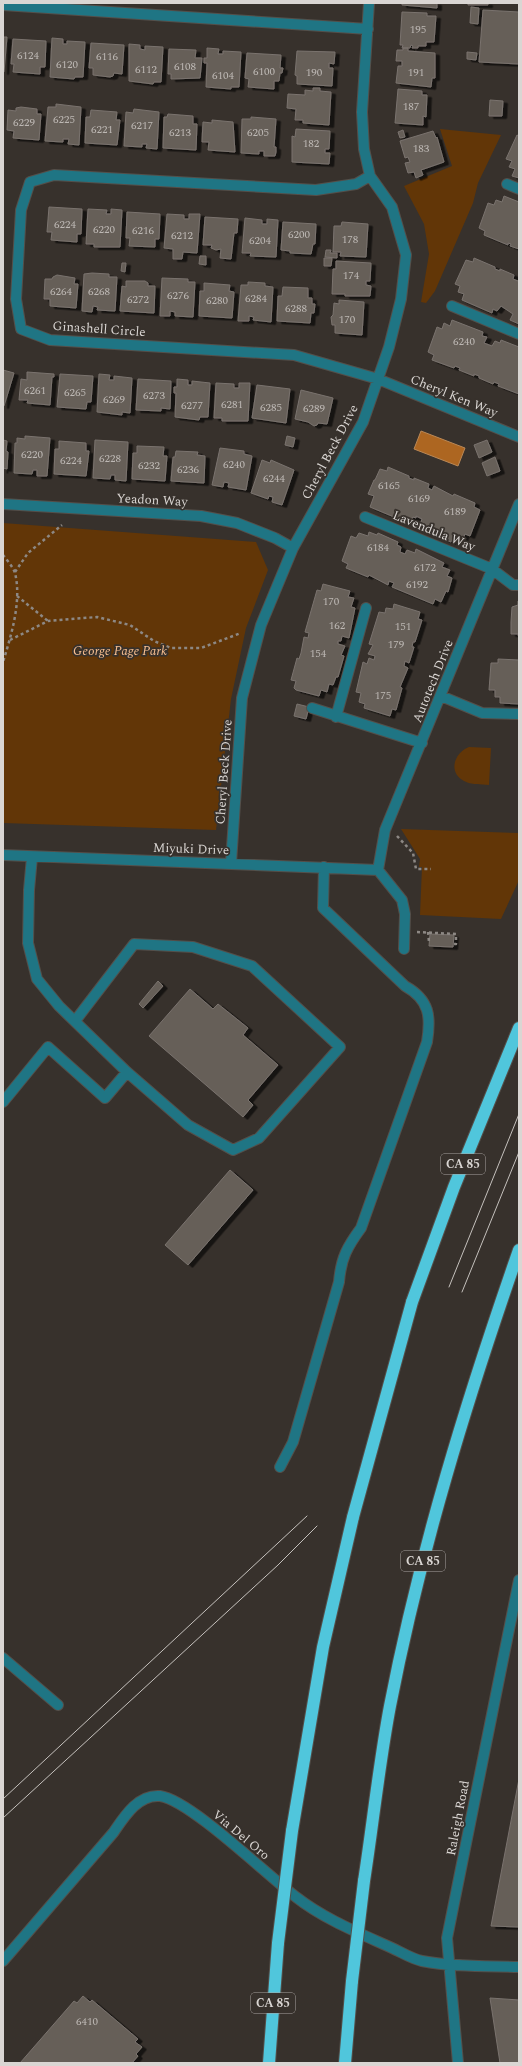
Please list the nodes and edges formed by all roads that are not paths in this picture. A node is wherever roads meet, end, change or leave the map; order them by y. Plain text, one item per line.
1 (370, 3) edge
2 (3, 5) edge
3 (368, 29) junction
4 (370, 176) junction
5 (507, 184) dead end
6 (519, 189) edge
7 (452, 306) dead end
8 (519, 334) edge
9 (378, 379) junction
10 (519, 437) edge
11 (3, 504) edge
12 (519, 504) edge
13 (365, 517) dead end
14 (293, 548) junction
15 (492, 569) junction
16 (519, 585) edge
17 (366, 608) dead end
18 (441, 696) junction
19 (312, 708) dead end
20 (519, 714) edge
21 (336, 717) junction
22 (422, 742) junction
23 (3, 855) edge
24 (32, 857) junction
25 (231, 863) junction
26 (324, 867) junction
27 (378, 870) junction
28 (404, 949) dead end
29 (75, 1021) junction
30 (519, 1028) edge
31 (127, 1072) junction
32 (3, 1102) edge
33 (519, 1250) edge
34 (280, 1467) dead end
35 (519, 1580) edge
36 (3, 1658) edge
37 (58, 1705) dead end
38 (3, 1961) edge
39 (450, 1964) junction
40 (519, 1967) edge
41 (269, 2063) edge
42 (344, 2063) edge
43 (458, 2063) edge

1 - 3 street, Cheryl Beck Drive
2 - 3 street
3 - 4 street, Cheryl Beck Drive
4 - 9 street, Cheryl Beck Drive
4 - 9 street, Ginashell Circle
5 - 6 street
7 - 8 street
9 - 10 street, Cheryl Ken Way
9 - 14 street, Cheryl Beck Drive
11 - 14 street, Yeadon Way
12 - 15 street, Autotech Drive
13 - 15 street, Lavendula Way
14 - 25 street, Cheryl Beck Drive
15 - 16 street, Lavendula Way
15 - 18 street, Autotech Drive
17 - 21 street
18 - 20 street
18 - 22 street, Autotech Drive
19 - 21 street
21 - 22 street
22 - 27 street, Autotech Drive
23 - 24 street, Miyuki Drive
24 - 25 street, Miyuki Drive
24 - 29 street
25 - 26 street, Miyuki Drive
26 - 27 street, Miyuki Drive
26 - 34 street
27 - 28 street
29 - 31 street
29 - 31 street
30 - 41 highway, CA 85, bridge
31 - 32 street
33 - 42 highway, CA 85, bridge
35 - 39 street, Raleigh Road
36 - 37 street
38 - 39 street, Via Del Oro
39 - 40 street, Via Del Oro
39 - 43 street, Raleigh Road

